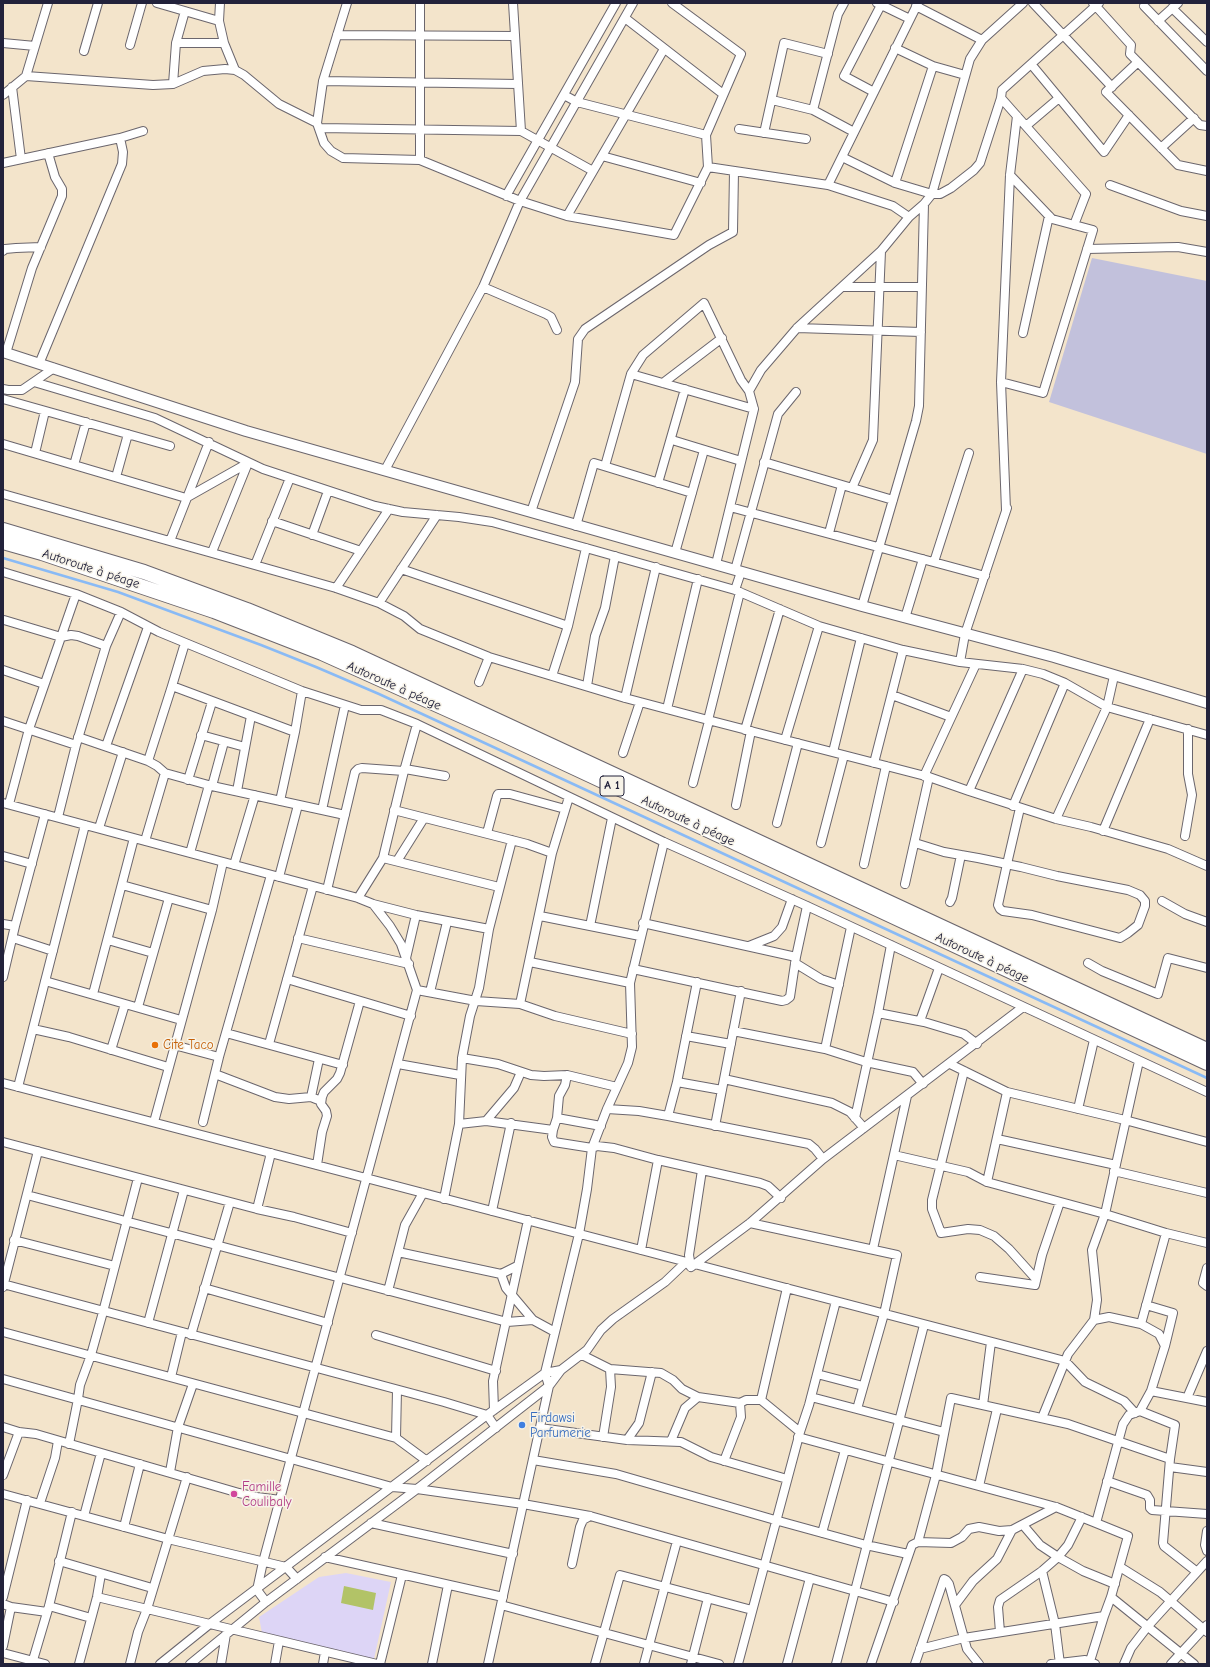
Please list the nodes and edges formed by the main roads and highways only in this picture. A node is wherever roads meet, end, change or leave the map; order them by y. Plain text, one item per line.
1 (3, 530) edge
2 (3, 542) edge
3 (1207, 1050) edge
4 (1207, 1063) edge

1 - 3 highway, A 1
2 - 4 highway, Autoroute à péage / A 1

